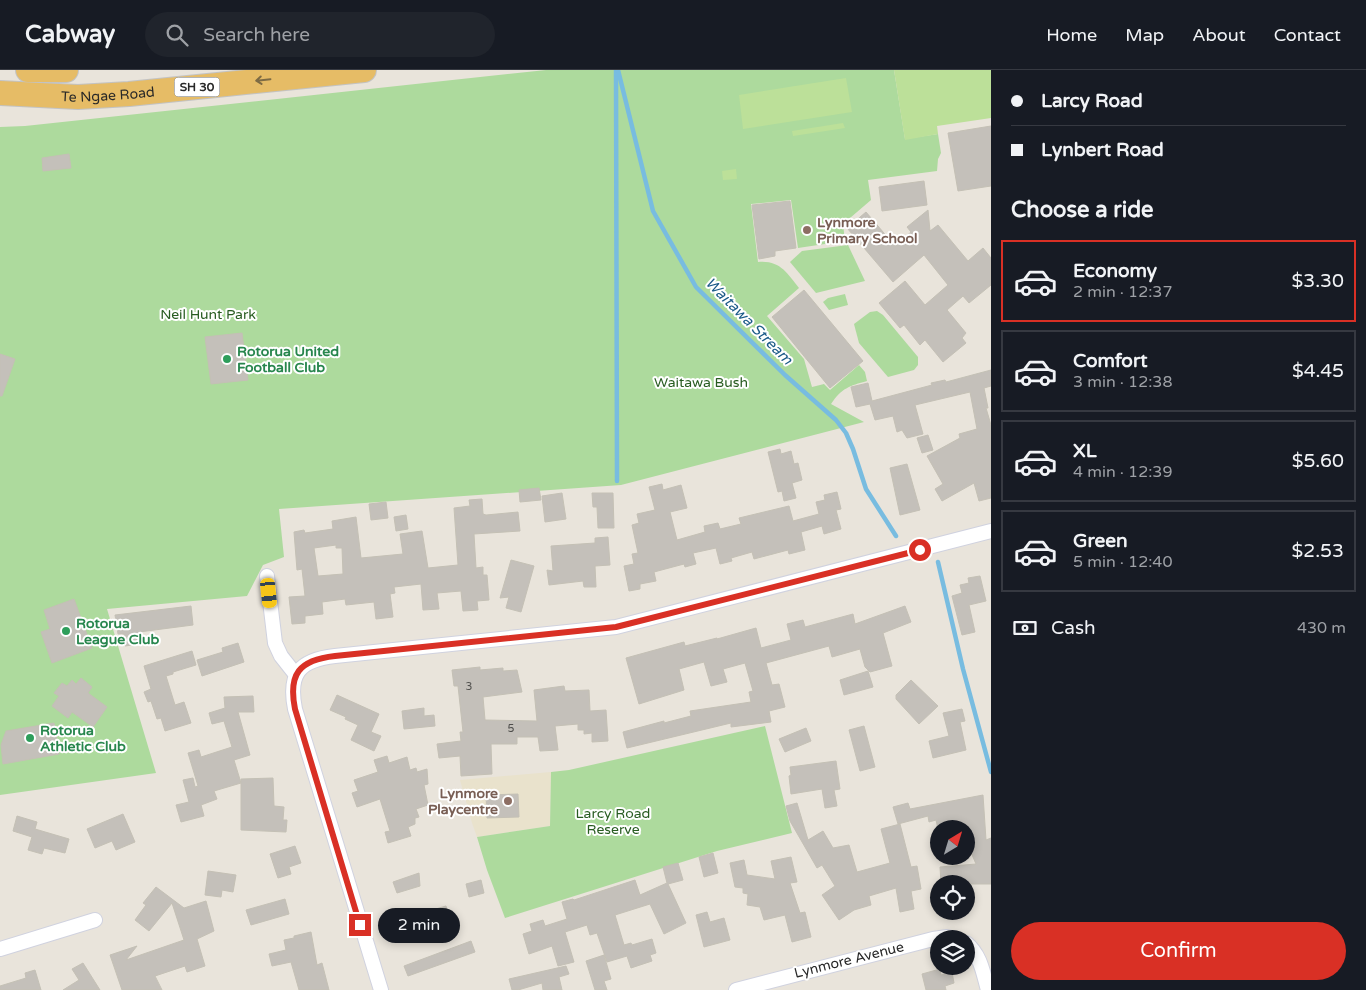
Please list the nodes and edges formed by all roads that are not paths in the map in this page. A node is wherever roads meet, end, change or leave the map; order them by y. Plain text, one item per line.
1 (28, 70) edge
2 (66, 70) edge
3 (364, 70) edge
4 (0, 93) edge
5 (991, 531) edge
6 (267, 576) dead end
7 (296, 675) junction
8 (95, 920) dead end
9 (930, 940) edge
10 (0, 949) edge
11 (975, 952) edge
12 (380, 990) edge
13 (736, 990) edge
14 (988, 990) edge

1 - 2 highway, Te Ngae Road
3 -> 4 highway, Te Ngae Road / SH 30
5 - 7 street
6 - 7 street
7 - 12 street
8 - 10 street
9 - 13 street, Lynmore Avenue
11 - 14 street

